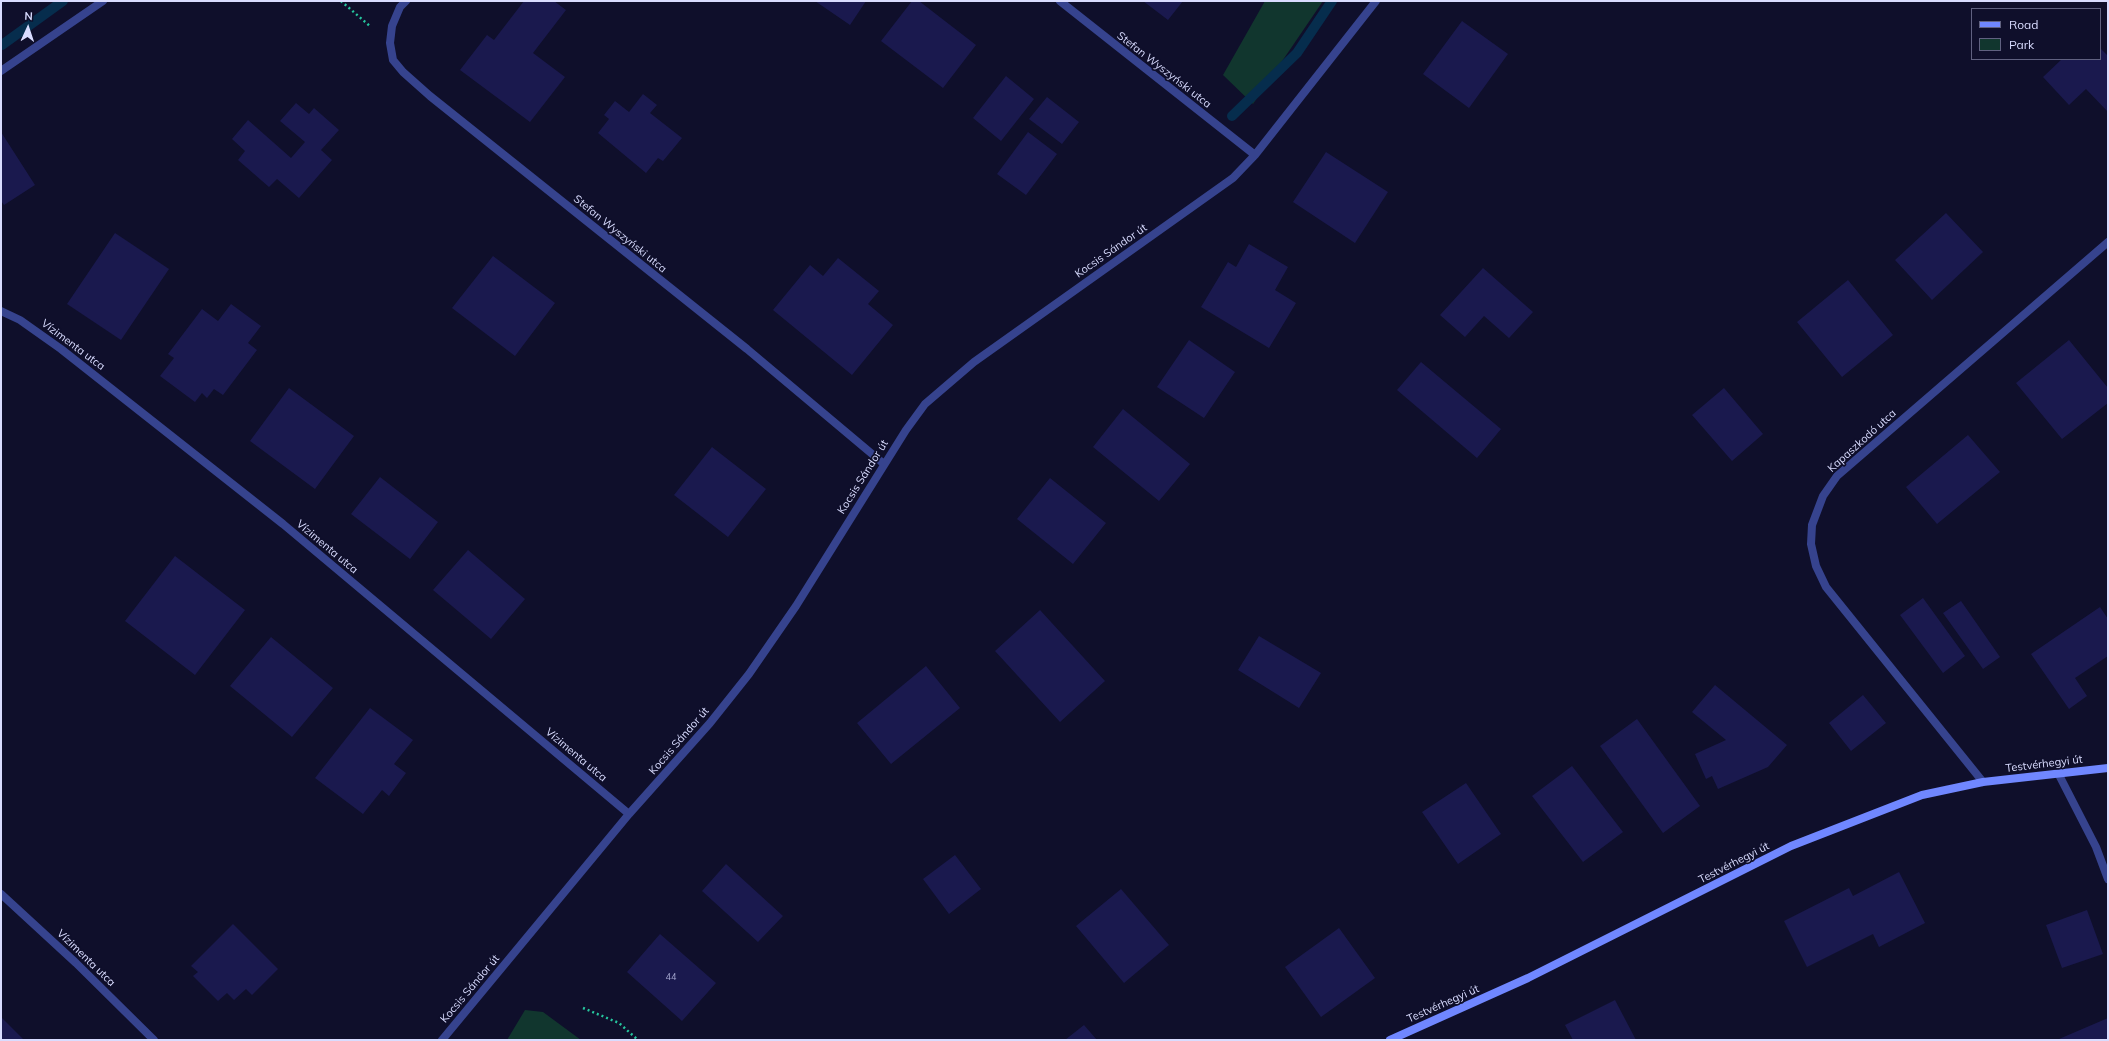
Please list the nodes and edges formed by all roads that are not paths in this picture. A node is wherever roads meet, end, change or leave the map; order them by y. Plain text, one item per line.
1 (103, 1) edge
2 (406, 1) edge
3 (1060, 1) edge
4 (1376, 1) edge
5 (1, 71) edge
6 (1255, 155) junction
7 (2108, 242) edge
8 (1, 311) edge
9 (884, 464) junction
10 (2108, 768) edge
11 (2058, 773) junction
12 (1983, 782) junction
13 (629, 814) junction
14 (2108, 879) edge
15 (1, 894) edge
16 (154, 1040) edge
17 (442, 1040) edge
18 (1390, 1040) edge

1 - 5 street
2 - 9 street, Stefan Wyszyński utca
3 - 6 street, Stefan Wyszyński utca
4 - 6 street, Kocsis Sándor út
6 - 9 street, Kocsis Sándor út
7 - 12 street, Kapaszkodó utca
8 - 13 street, Vízimenta utca
9 - 13 street, Kocsis Sándor út
10 - 11 street, Testvérhegyi út
11 - 12 street, Testvérhegyi út
11 - 14 street
12 - 18 street, Testvérhegyi út
13 - 17 street, Kocsis Sándor út
15 - 16 street, Vízimenta utca

